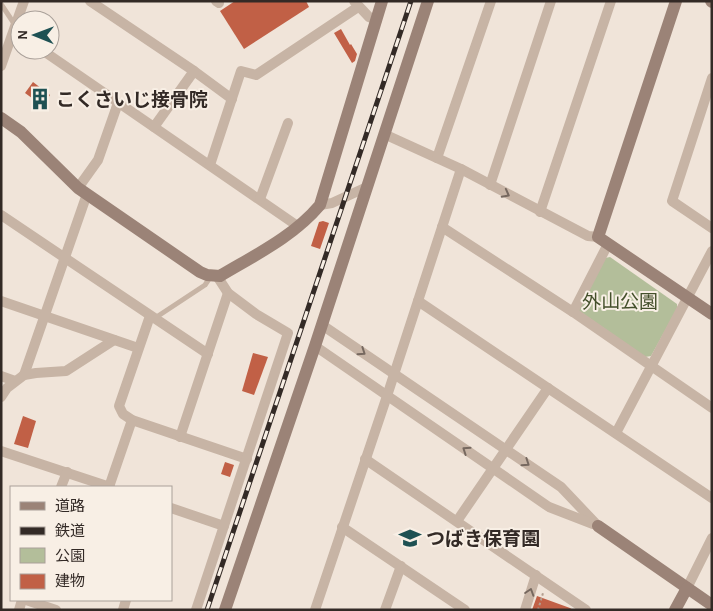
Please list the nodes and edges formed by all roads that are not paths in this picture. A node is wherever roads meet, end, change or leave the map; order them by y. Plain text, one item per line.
1 (90, 1) edge
2 (382, 1) edge
3 (428, 1) edge
4 (491, 1) edge
5 (551, 1) edge
6 (611, 1) edge
7 (676, 1) edge
8 (1, 4) edge
9 (356, 4) edge
10 (10, 20) edge
11 (377, 20) junction
12 (10, 44) edge
13 (56, 60) edge
14 (1, 66) edge
15 (194, 71) junction
16 (712, 78) edge
17 (232, 99) junction
18 (118, 103) junction
19 (1, 118) edge
20 (288, 123) dead end
21 (154, 127) junction
22 (384, 134) junction
23 (437, 158) junction
24 (210, 165) junction
25 (461, 169) junction
26 (490, 185) junction
27 (367, 187) junction
28 (82, 191) junction
29 (260, 199) junction
30 (320, 205) junction
31 (540, 212) junction
32 (3, 216) edge
33 (299, 227) junction
34 (442, 227) junction
35 (712, 228) edge
36 (1, 229) edge
37 (603, 240) junction
38 (712, 251) edge
39 (64, 257) junction
40 (214, 276) junction
41 (228, 293) junction
42 (688, 298) junction
43 (1, 301) edge
44 (418, 301) junction
45 (573, 312) junction
46 (712, 314) edge
47 (45, 316) junction
48 (152, 317) junction
49 (322, 325) junction
50 (114, 340) junction
51 (315, 346) junction
52 (138, 348) junction
53 (208, 354) junction
54 (651, 366) junction
55 (394, 374) junction
56 (24, 375) junction
57 (1, 376) edge
58 (15, 381) junction
59 (548, 388) junction
60 (387, 396) junction
61 (1, 397) edge
62 (712, 408) edge
63 (132, 420) junction
64 (616, 433) junction
65 (180, 436) junction
66 (506, 450) junction
67 (1, 451) edge
68 (247, 459) junction
69 (365, 459) junction
70 (494, 469) junction
71 (66, 472) junction
72 (61, 486) edge
73 (107, 486) edge
74 (110, 486) edge
75 (712, 498) edge
76 (172, 508) edge
77 (457, 521) junction
78 (224, 526) junction
79 (598, 526) junction
80 (342, 527) junction
81 (712, 538) edge
82 (401, 566) junction
83 (536, 575) junction
84 (687, 588) junction
85 (27, 601) edge
86 (712, 605) edge
87 (460, 608) edge
88 (583, 609) edge
89 (56, 610) edge
90 (196, 610) edge
91 (225, 610) edge
92 (315, 610) edge
93 (386, 610) edge
94 (525, 610) edge
95 (675, 610) edge

1 - 15 street
2 - 11 street
3 - 22 street
4 - 23 street
5 - 26 street
6 - 31 street
7 - 37 street
8 - 10 lane
9 - 11 street
9 - 17 street
11 - 30 street
12 - 14 street
13 - 18 street
15 - 17 street
15 - 21 street
16 - 35 street
17 - 24 street
18 - 21 street
18 - 28 street
19 - 28 street
20 - 29 street
21 - 24 street
22 - 23 street
22 - 27 street
23 - 25 street
24 - 29 street
25 - 26 street
25 - 34 street
26 -> 31 street
27 - 30 street
27 - 49 street
28 - 39 street
28 - 40 street
29 - 33 street
30 - 33 street
31 - 37 street
32 - 36 street
32 - 39 street
33 - 40 street
34 - 44 street
34 - 45 street
37 - 42 street
37 - 45 street
38 - 42 street
39 - 47 street
39 - 48 street
40 - 41 street
40 - 48 lane
41 - 53 street
41 - 68 street
42 - 46 street
42 - 54 street
43 - 47 street
44 - 55 street
44 - 59 street
45 - 54 street
47 - 50 street
47 - 56 street
48 - 52 street
48 - 53 street
49 - 51 street
49 -> 55 street
50 - 52 street
50 - 56 street
51 - 60 street
51 - 91 street
52 - 63 street
53 - 65 street
54 - 62 street
54 - 64 street
55 - 60 street
55 - 66 street
56 - 58 street
57 - 58 street
58 - 61 street
59 - 64 street
59 - 66 street
60 - 69 street
70 -> 60 street
63 - 65 street
63 - 74 street
64 - 75 street
65 - 68 street
66 - 70 street
66 -> 79 street
67 - 71 street
68 - 78 street
69 - 77 street
69 - 80 street
70 - 77 street
70 - 79 street
71 - 72 street
71 - 73 street
76 - 78 street
77 - 83 street
78 - 90 street
79 - 84 street
80 - 82 street
80 - 92 street
81 - 84 street
82 - 87 street
82 - 93 street
83 - 88 street
94 -> 83 street
84 - 86 street
84 - 95 street
85 - 89 street

